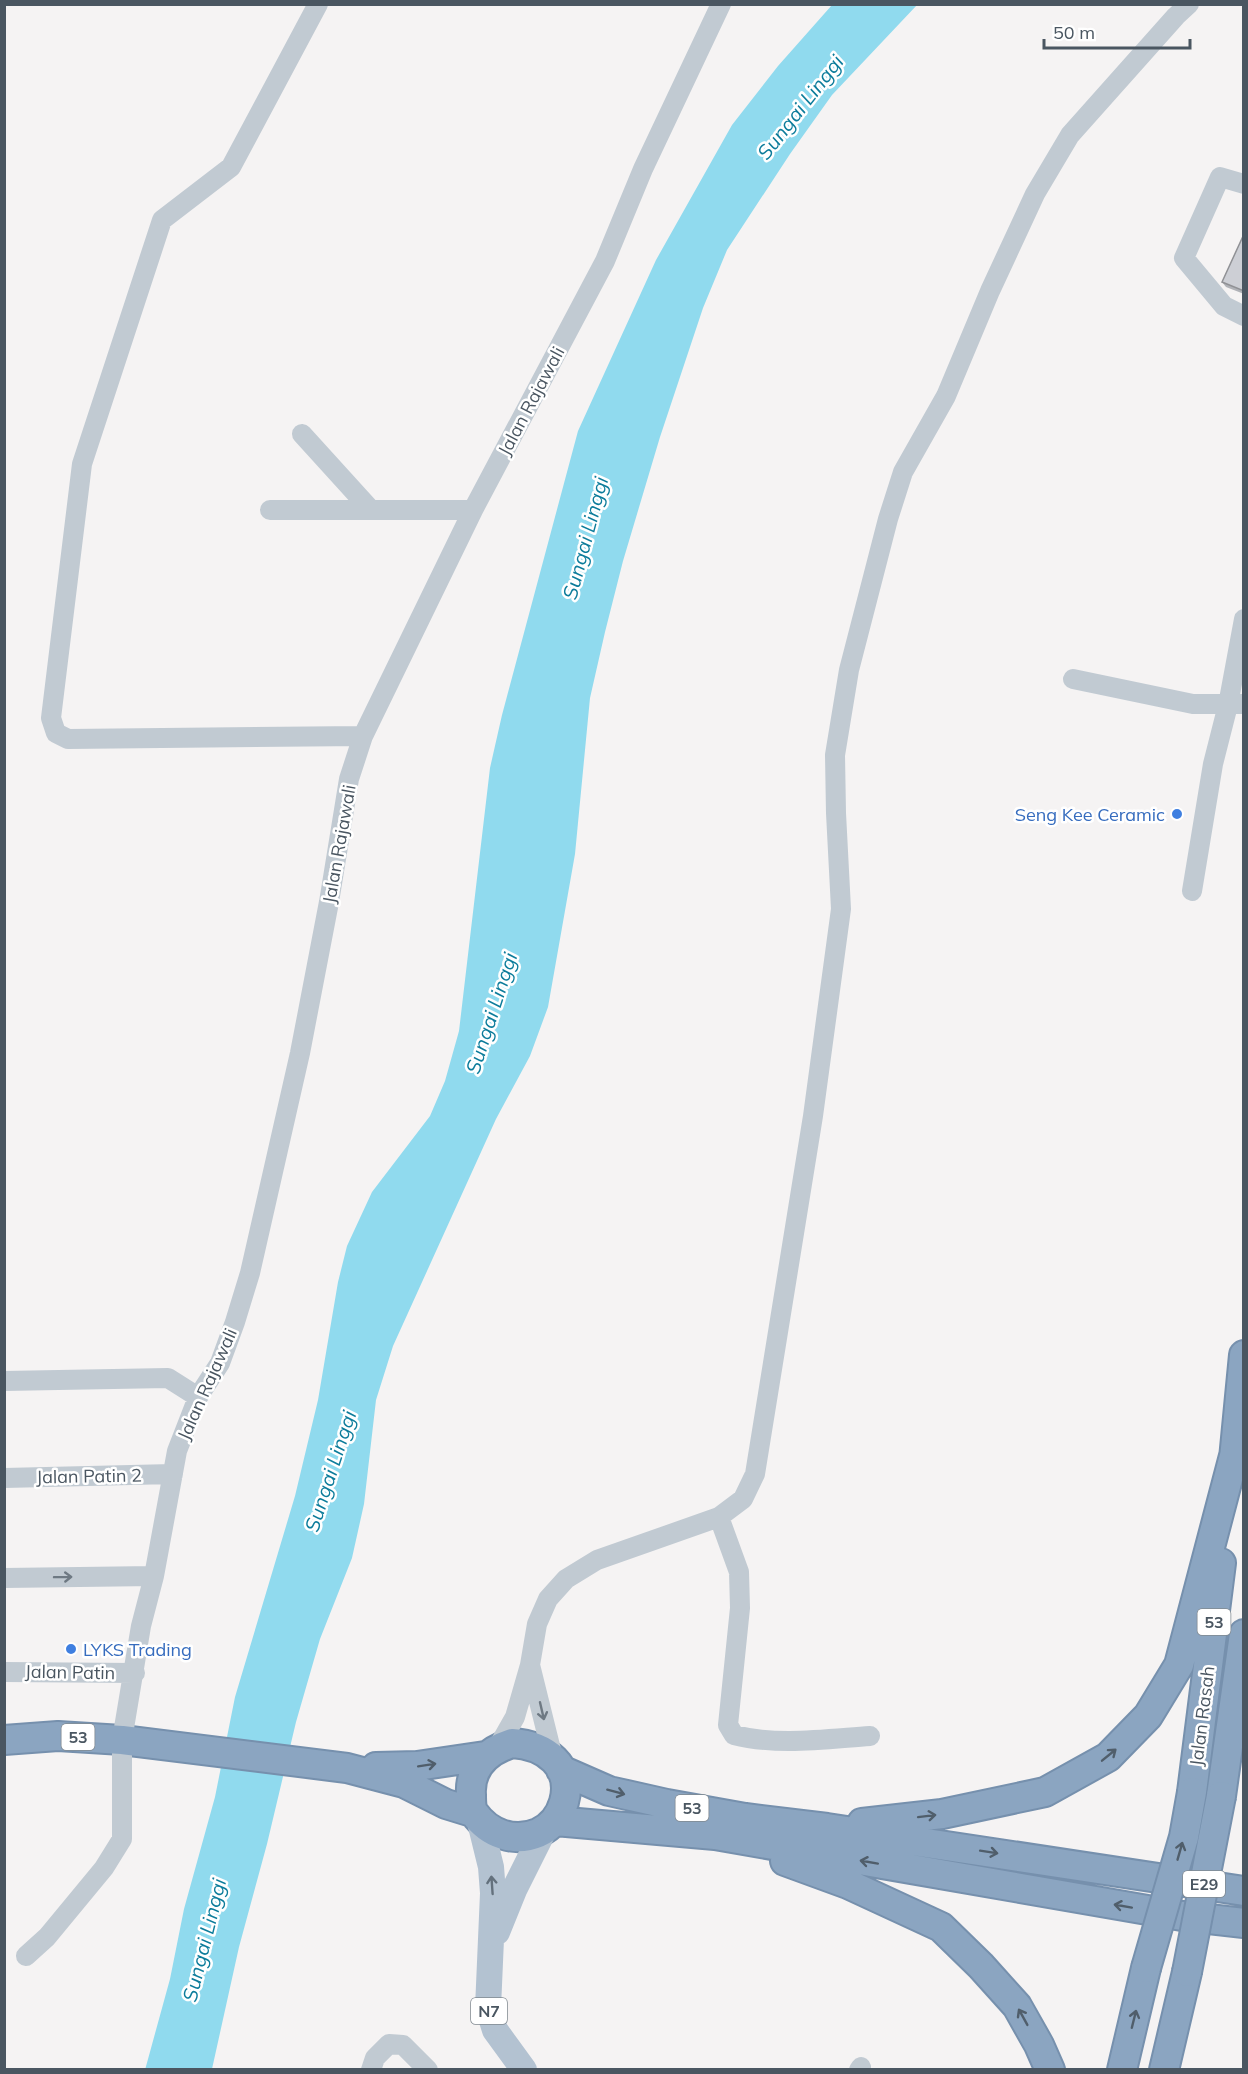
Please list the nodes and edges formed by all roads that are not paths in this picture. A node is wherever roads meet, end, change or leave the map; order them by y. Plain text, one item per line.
1 (318, 4) edge
2 (720, 4) edge
3 (1189, 4) edge
4 (1244, 184) edge
5 (1244, 316) edge
6 (302, 434) dead end
7 (270, 510) dead end
8 (371, 510) junction
9 (473, 510) junction
10 (1244, 619) edge
11 (1073, 679) dead end
12 (1236, 705) edge
13 (363, 736) junction
14 (1192, 891) dead end
15 (1244, 1355) edge
16 (4, 1380) edge
17 (198, 1397) junction
18 (1235, 1452) junction
19 (174, 1474) junction
20 (4, 1478) edge
21 (719, 1517) junction
22 (154, 1576) junction
23 (4, 1578) edge
24 (1244, 1634) edge
25 (530, 1665) junction
26 (4, 1672) edge
27 (135, 1673) junction
28 (870, 1736) dead end
29 (4, 1740) edge
30 (123, 1740) junction
31 (1244, 1746) edge
32 (492, 1752) junction
33 (557, 1764) junction
34 (347, 1768) junction
35 (1221, 1796) junction
36 (476, 1815) junction
37 (549, 1826) junction
38 (827, 1828) junction
39 (715, 1835) junction
40 (1244, 1891) edge
41 (1244, 1923) edge
42 (492, 1943) junction
43 (26, 1956) dead end
44 (371, 2070) edge
45 (428, 2070) edge
46 (524, 2070) edge
47 (1050, 2070) edge
48 (1122, 2070) edge
49 (1164, 2070) edge

1 - 13 street
2 - 9 street, Jalan Rajawali
3 - 21 street
4 - 5 street
6 - 8 street
7 - 8 street
8 - 9 street
9 - 13 street, Jalan Rajawali
10 - 12 street
11 - 12 street
12 - 14 street
13 - 17 street, Jalan Rajawali
15 - 18 highway, Jalan Rasah / 53
16 - 17 street
17 - 19 street, Jalan Rajawali
38 -> 18 highway
48 -> 18 highway, Jalan Rasah / 53, bridge
19 - 20 street, Jalan Patin 2
19 - 22 street, Jalan Rajawali
21 - 25 street
21 - 28 street
23 -> 22 street
22 - 27 street, Jalan Rajawali
24 - 35 highway, Jalan Rasah / 53
25 - 32 street
25 -> 33 street
26 - 27 street, Jalan Patin
27 - 30 street, Jalan Rajawali
29 - 30 highway, 53
30 - 34 highway, 53
30 - 43 street, Jalan Rajawali
31 - 35 highway
32 - 33 highway, 53
34 -> 32 highway, 53
32 - 36 highway
33 - 37 highway
33 -> 38 highway, 53
34 - 36 highway, 53
35 - 49 highway, Jalan Rasah / E29, bridge
36 - 37 highway, 53
42 -> 36 main road, N7
37 - 39 highway, 53
37 - 42 main road, N7
38 -> 40 highway
41 -> 39 highway
47 -> 39 highway
42 - 46 main road, N7
44 - 45 street

